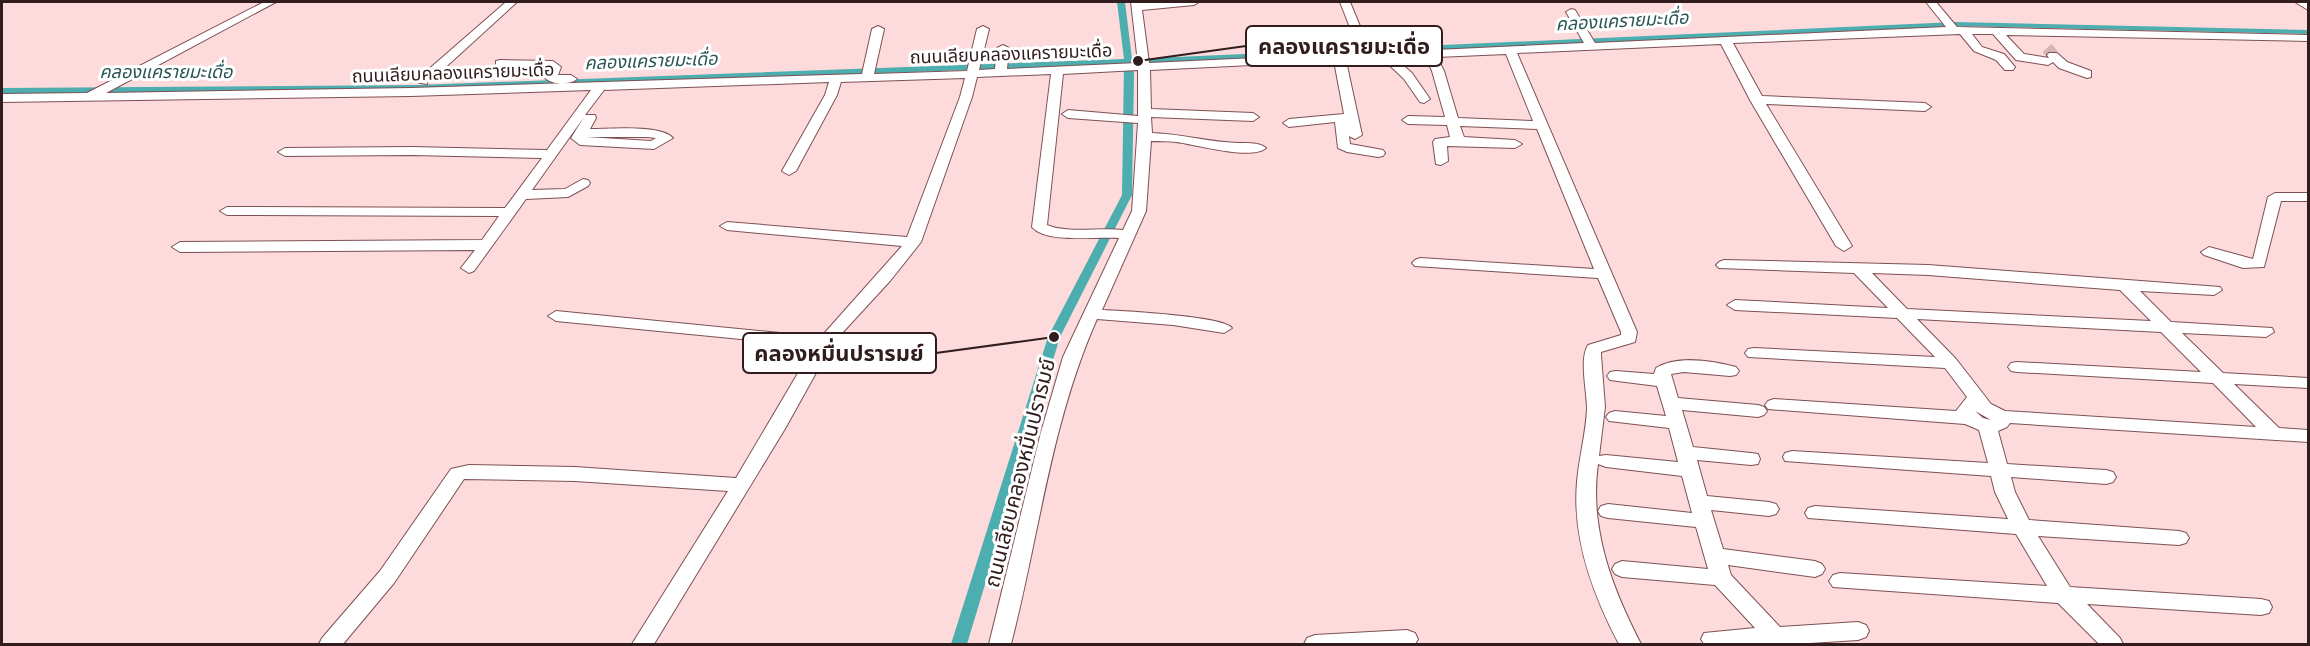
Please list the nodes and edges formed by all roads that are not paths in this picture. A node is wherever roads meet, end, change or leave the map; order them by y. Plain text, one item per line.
1 (272, 2) edge
2 (512, 2) edge
3 (1194, 2) edge
4 (1345, 2) edge
5 (1931, 2) edge
6 (2300, 2) edge
7 (1137, 4) edge
8 (2308, 7) edge
9 (1571, 12) dead end
10 (1954, 27) junction
11 (878, 29) dead end
12 (983, 29) dead end
13 (1995, 30) junction
14 (2033, 31) junction
15 (1528, 38) dead end
16 (2308, 38) edge
17 (1725, 40) junction
18 (1588, 41) junction
19 (1003, 48) dead end
20 (1510, 50) junction
21 (1365, 53) junction
22 (1430, 54) junction
23 (2049, 55) junction
24 (1386, 56) junction
25 (1339, 58) junction
26 (500, 64) dead end
27 (1138, 65) junction
28 (2009, 68) dead end
29 (1001, 69) junction
30 (973, 70) junction
31 (1057, 70) junction
32 (867, 73) junction
33 (2086, 74) dead end
34 (671, 76) dead end
35 (836, 78) junction
36 (612, 83) junction
37 (416, 88) junction
38 (97, 92) junction
39 (2, 98) edge
40 (1424, 99) dead end
41 (1756, 100) junction
42 (1780, 101) junction
43 (1925, 107) dead end
44 (1068, 114) dead end
45 (1789, 115) dead end
46 (1253, 117) dead end
47 (1346, 118) junction
48 (1408, 120) dead end
49 (1138, 122) junction
50 (1453, 122) junction
51 (1288, 123) dead end
52 (1542, 125) junction
53 (1355, 135) dead end
54 (610, 138) dead end
55 (1458, 141) junction
56 (1515, 144) dead end
57 (1259, 148) dead end
58 (285, 152) dead end
59 (1378, 153) dead end
60 (551, 154) junction
61 (1440, 161) dead end
62 (789, 171) dead end
63 (583, 183) dead end
64 (522, 195) junction
65 (2308, 197) edge
66 (227, 211) dead end
67 (510, 212) junction
68 (727, 226) dead end
69 (1115, 234) junction
70 (913, 242) junction
71 (486, 245) junction
72 (1844, 246) dead end
73 (180, 247) dead end
74 (2209, 252) dead end
75 (1420, 263) dead end
76 (1724, 266) dead end
77 (469, 268) dead end
78 (1858, 269) junction
79 (1606, 274) junction
80 (2126, 286) junction
81 (2214, 290) dead end
82 (1735, 305) dead end
83 (1091, 314) junction
84 (1904, 314) junction
85 (556, 316) dead end
86 (1224, 328) dead end
87 (2167, 328) junction
88 (2266, 332) dead end
89 (825, 342) junction
90 (1754, 353) dead end
91 (1950, 363) junction
92 (2017, 367) dead end
93 (1730, 371) dead end
94 (1616, 376) dead end
95 (2219, 379) junction
96 (1665, 381) junction
97 (2308, 383) edge
98 (1671, 403) junction
99 (1615, 417) dead end
100 (1985, 417) junction
101 (1677, 423) junction
102 (2274, 434) junction
103 (2308, 436) edge
104 (1792, 457) dead end
105 (1751, 459) dead end
106 (1606, 461) dead end
107 (1688, 461) junction
108 (1998, 470) junction
109 (2106, 477) dead end
110 (740, 485) junction
111 (1769, 509) dead end
112 (1608, 511) dead end
113 (1702, 512) junction
114 (1815, 513) dead end
115 (2022, 527) junction
116 (2179, 538) dead end
117 (1715, 556) junction
118 (1815, 568) dead end
119 (1622, 569) dead end
120 (1721, 578) junction
121 (1840, 581) dead end
122 (2064, 595) junction
123 (2261, 607) dead end
124 (1858, 631) dead end
125 (1407, 639) dead end
126 (1712, 639) dead end
127 (1778, 639) edge
128 (1327, 644) edge
129 (330, 645) edge
130 (643, 645) edge
131 (1000, 645) edge
132 (1630, 645) edge
133 (2112, 645) edge

1 - 38 street
2 - 37 street
3 - 7 street
4 - 21 street
5 - 10 street
6 - 8 street
7 - 27 street, ถนนเลียบคลองหมื่นปรารมย์
9 - 18 street
10 - 13 street, ถนนเลียบคลองแครายมะเดื่อ
10 - 17 street, ถนนเลียบคลองแครายมะเดื่อ
10 - 28 street
11 - 32 street
12 - 30 street
13 - 14 street, ถนนเลียบคลองแครายมะเดื่อ
13 - 23 street
14 - 16 street, ถนนเลียบคลองแครายมะเดื่อ
14 - 23 street
15 - 18 street
17 - 18 street, ถนนเลียบคลองแครายมะเดื่อ
17 - 41 street
18 - 20 street, ถนนเลียบคลองแครายมะเดื่อ
19 - 29 street
20 - 22 street, ถนนเลียบคลองแครายมะเดื่อ
20 - 52 street
21 - 24 street, ถนนเลียบคลองแครายมะเดื่อ
21 - 25 street, ถนนเลียบคลองแครายมะเดื่อ
22 - 24 street, ถนนเลียบคลองแครายมะเดื่อ
22 - 50 street
23 - 33 street
24 - 40 street
25 - 27 street, ถนนเลียบคลองแครายมะเดื่อ
25 - 47 street
26 - 36 street
27 - 31 street, ถนนเลียบคลองแครายมะเดื่อ
27 - 49 street, ถนนเลียบคลองหมื่นปรารมย์
29 - 30 street, ถนนเลียบคลองแครายมะเดื่อ
29 - 31 street, ถนนเลียบคลองแครายมะเดื่อ
30 - 32 street, ถนนเลียบคลองแครายมะเดื่อ
30 - 70 street
31 - 69 street
32 - 35 street, ถนนเลียบคลองแครายมะเดื่อ
34 - 36 street
35 - 36 street, ถนนเลียบคลองแครายมะเดื่อ
35 - 62 street
36 - 37 street, ถนนเลียบคลองแครายมะเดื่อ
36 - 54 street
36 - 60 street
37 - 38 street, ถนนเลียบคลองแครายมะเดื่อ
38 - 39 street, ถนนเลียบคลองแครายมะเดื่อ
41 - 42 street
41 - 72 street
42 - 43 street
42 - 45 street
44 - 49 street
46 - 49 street
47 - 51 street
47 - 53 street
47 - 59 street
48 - 50 street
49 - 57 street
49 - 69 street, ถนนเลียบคลองหมื่นปรารมย์
50 - 52 street
50 - 55 street
52 - 79 street
55 - 56 street
55 - 61 street
58 - 60 street
60 - 64 street
63 - 64 street
64 - 67 street
65 - 74 street
66 - 67 street
67 - 71 street
68 - 70 street
69 - 83 street, ถนนเลียบคลองหมื่นปรารมย์
70 - 89 street
71 - 73 street
71 - 77 street
75 - 79 street
76 - 78 street
78 - 80 street
78 - 84 street
79 - 132 street
80 - 81 street
80 - 87 street
82 - 84 street
83 - 86 street
83 - 131 street, ถนนเลียบคลองหมื่นปรารมย์
84 - 87 street
84 - 91 street
85 - 89 street
87 - 88 street
87 - 95 street
89 - 110 street
90 - 91 street
91 - 100 street
92 - 95 street
93 - 96 street
94 - 96 street
95 - 97 street
95 - 102 street
96 - 98 street
98 - 100 street
98 - 101 street
99 - 101 street
100 - 102 street
100 - 108 street
101 - 107 street
102 - 103 street
104 - 108 street
105 - 107 street
106 - 107 street
107 - 113 street
108 - 109 street
108 - 115 street
110 - 129 street
110 - 130 street
111 - 113 street
112 - 113 street
113 - 117 street
114 - 115 street
115 - 116 street
115 - 122 street
117 - 118 street
117 - 120 street
119 - 120 street
120 - 127 street
121 - 122 street
122 - 123 street
122 - 133 street
124 - 127 street
125 - 128 street
126 - 127 street

